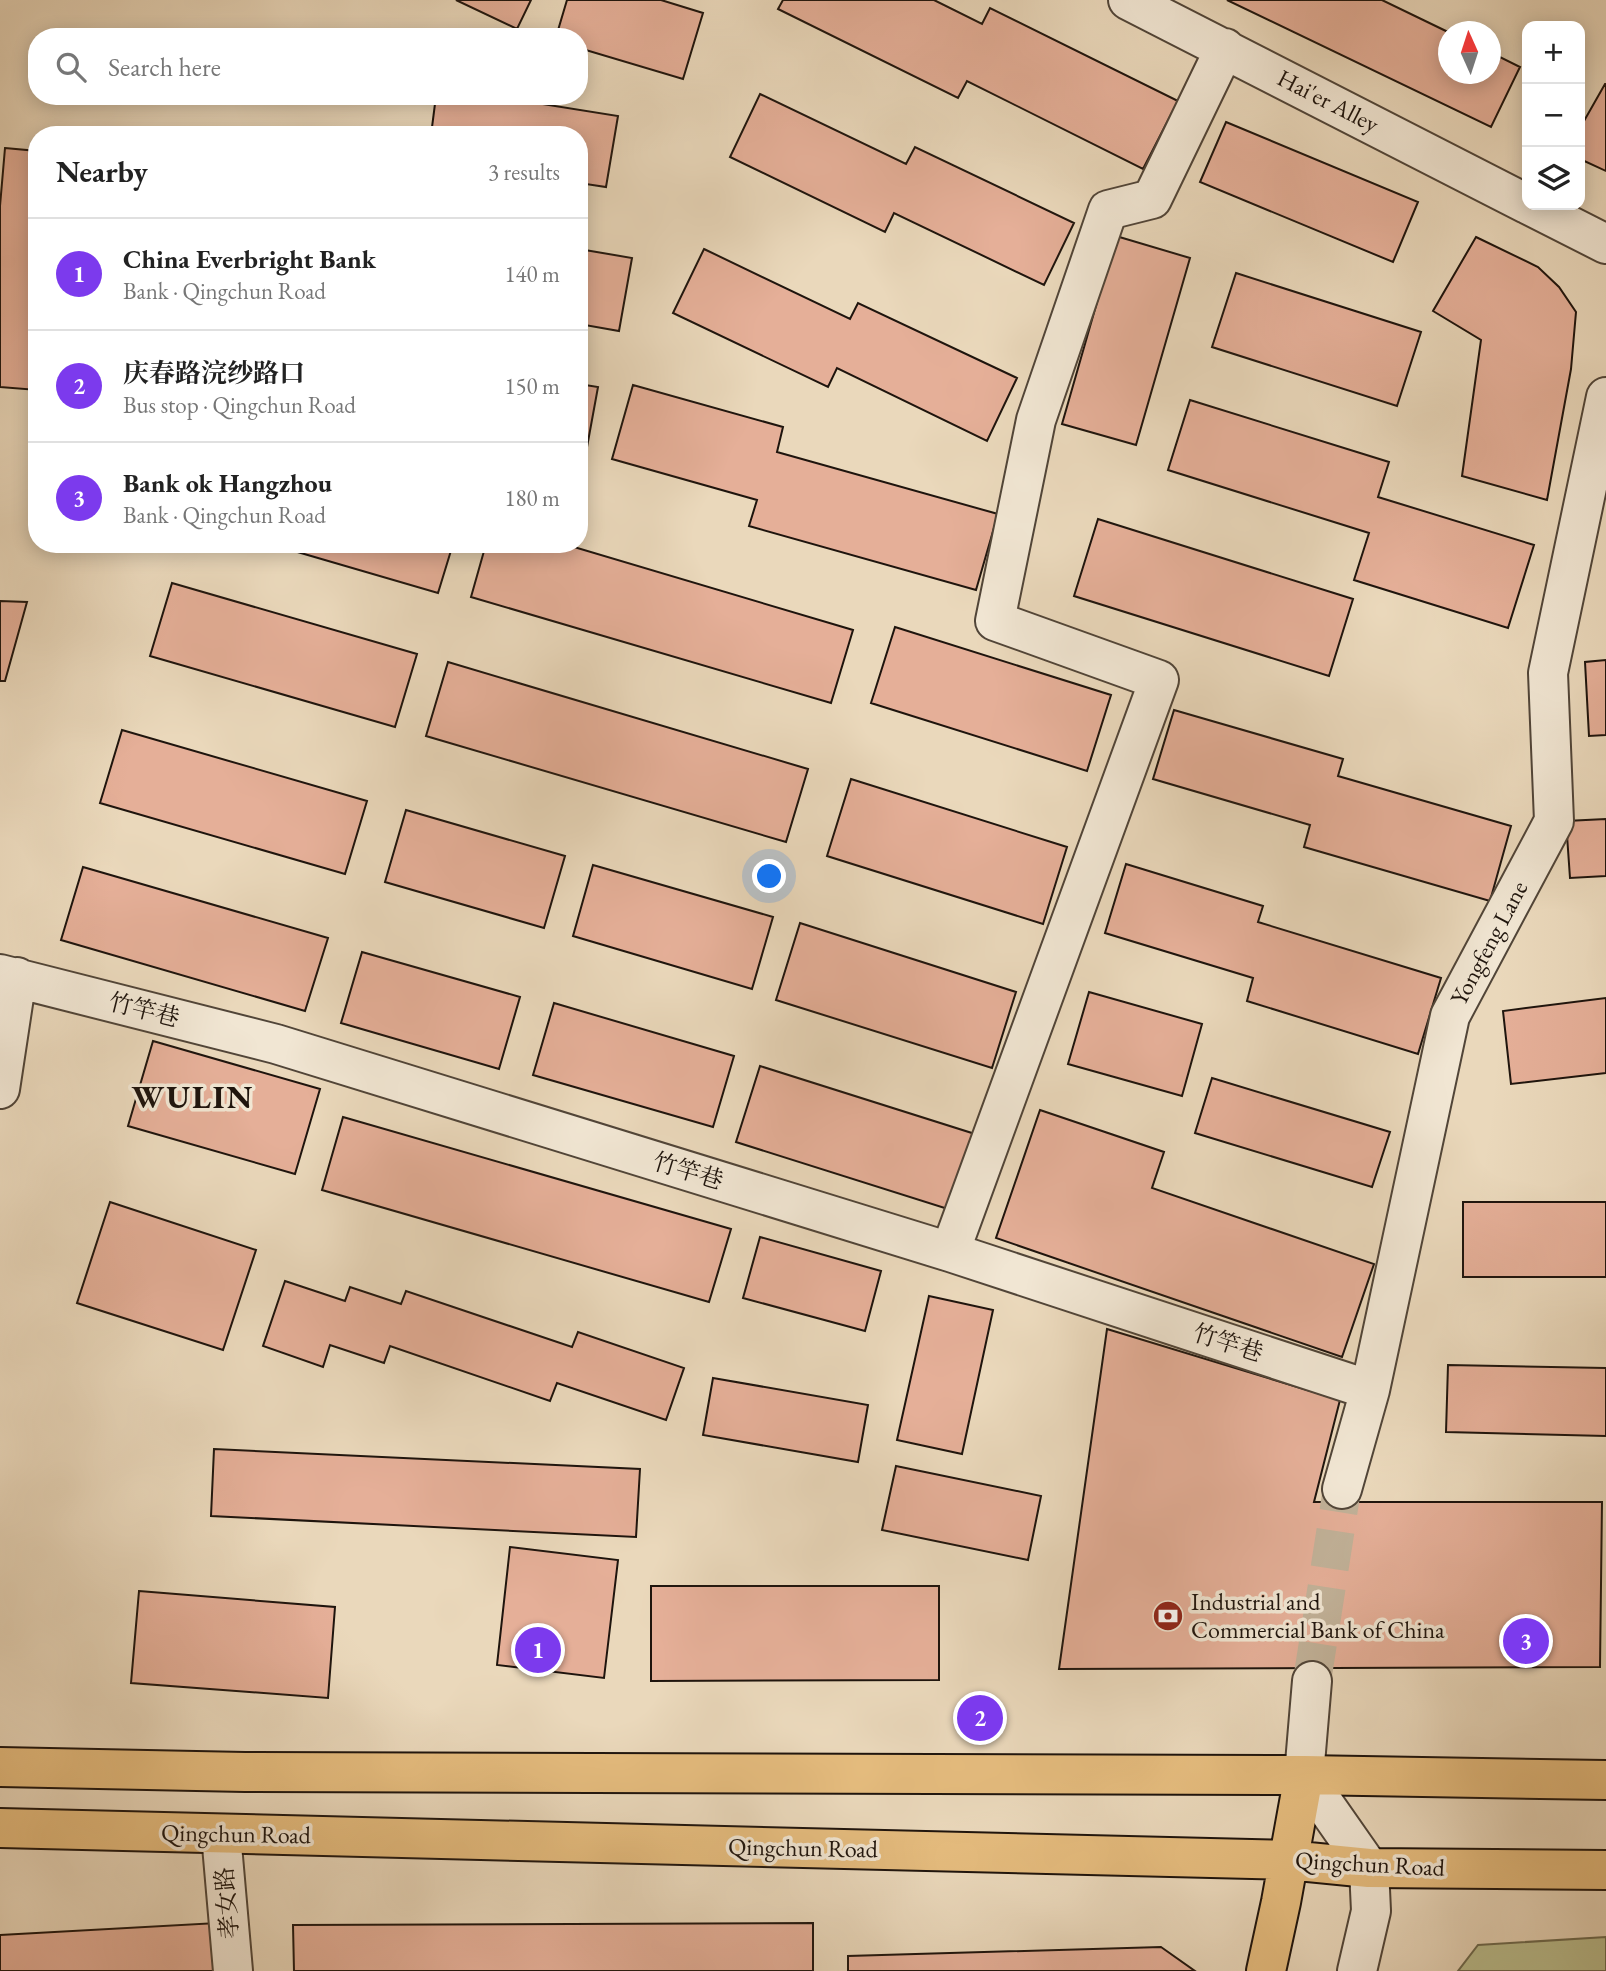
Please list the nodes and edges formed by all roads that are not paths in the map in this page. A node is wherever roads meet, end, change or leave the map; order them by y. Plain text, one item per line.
1 (1128, 0) edge
2 (1225, 48) junction
3 (1522, 201) edge
4 (1540, 210) edge
5 (1606, 244) edge
6 (1606, 397) edge
7 (8, 976) edge
8 (0, 1089) edge
9 (950, 1252) junction
10 (1370, 1390) junction
11 (1342, 1489) tunnel mouth
12 (1312, 1681) tunnel mouth
13 (0, 1767) edge
14 (1304, 1775) junction
15 (1606, 1780) edge
16 (0, 1828) edge
17 (221, 1834) junction
18 (1288, 1860) junction
19 (1369, 1868) junction
20 (1606, 1870) edge
21 (233, 1971) edge
22 (1266, 1971) edge
23 (1357, 1971) edge

1 - 2 street, Hai'er Alley
2 - 3 street, Hai'er Alley
2 - 9 street
4 - 5 street, Hai'er Alley
6 - 10 street, Yongfeng Lane
7 - 8 street
7 - 9 street, 竹竿巷
9 - 10 street, 竹竿巷
10 - 11 street, Yongfeng Lane
12 - 14 street
13 - 14 main road
14 - 15 main road
14 - 18 main road
14 - 19 street
16 - 17 main road, Qingchun Road
17 - 18 main road, Qingchun Road
17 - 21 street, 孝女路
18 - 19 main road, Qingchun Road
18 - 22 main road
19 - 20 main road, Qingchun Road
19 - 23 street

